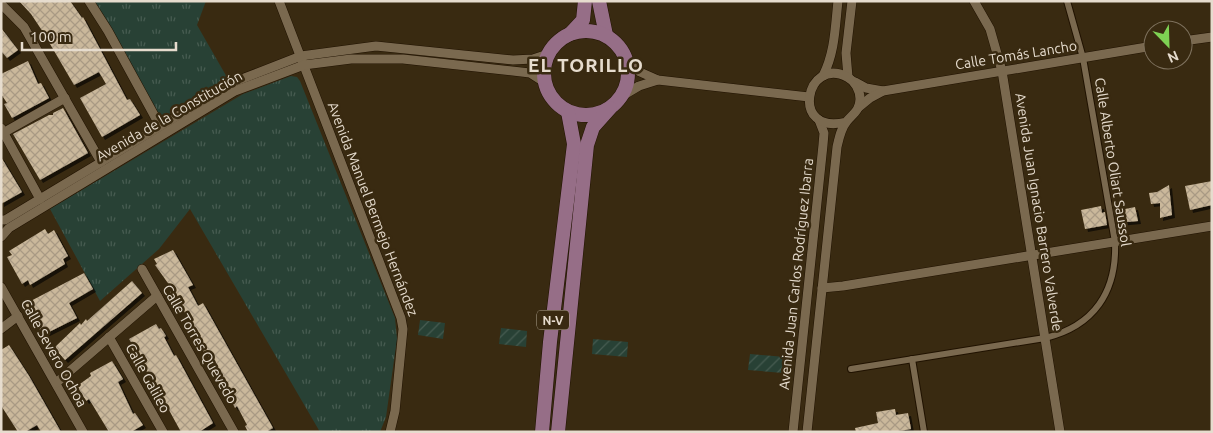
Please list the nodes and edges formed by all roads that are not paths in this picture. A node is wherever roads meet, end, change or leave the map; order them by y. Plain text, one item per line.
1 (89, 1) edge
2 (279, 1) edge
3 (585, 1) edge
4 (599, 1) edge
5 (838, 1) edge
6 (852, 1) edge
7 (974, 1) edge
8 (1067, 1) edge
9 (1, 4) edge
10 (570, 34) junction
11 (606, 35) junction
12 (1212, 37) edge
13 (1193, 40) edge
14 (1143, 48) edge
15 (548, 54) junction
16 (301, 56) junction
17 (626, 58) junction
18 (1083, 58) junction
19 (304, 65) junction
20 (1002, 71) junction
21 (824, 76) junction
22 (851, 79) junction
23 (658, 80) junction
24 (544, 82) junction
25 (883, 91) junction
26 (622, 96) junction
27 (809, 97) junction
28 (65, 98) junction
29 (859, 107) junction
30 (610, 108) junction
31 (568, 112) junction
32 (820, 120) junction
33 (846, 122) junction
34 (160, 126) junction
35 (2, 131) edge
36 (101, 162) junction
37 (40, 199) junction
38 (1, 220) edge
39 (1212, 226) edge
40 (1, 237) edge
41 (1115, 242) junction
42 (1032, 255) junction
43 (142, 269) dead end
44 (1, 287) edge
45 (822, 288) junction
46 (157, 296) junction
47 (18, 316) junction
48 (1, 329) edge
49 (110, 337) junction
50 (1045, 338) junction
51 (912, 359) junction
52 (851, 369) dead end
53 (56, 383) junction
54 (83, 432) edge
55 (163, 432) edge
56 (234, 432) edge
57 (390, 432) edge
58 (542, 432) edge
59 (558, 432) edge
60 (793, 432) edge
61 (807, 432) edge
62 (924, 432) edge
63 (1060, 432) edge

1 - 34 street
2 - 16 street, Avenida Manuel Bermejo Hernández
3 - 10 main road
4 - 11 main road
5 - 21 street
6 - 22 street
7 - 20 street, Avenida Juan Ignacio Barrero Valverde
8 - 18 street, Calle Alberto Oliart Saussol
9 - 28 street
10 - 11 main road
10 - 15 main road
11 - 17 main road
12 - 13 street
14 - 18 street, Calle Tomás Lancho
15 - 16 street, Avenida de la Constitución
15 - 24 main road
16 - 19 street, Avenida Manuel Bermejo Hernández
16 - 34 street, Avenida de la Constitución
17 - 23 street
17 - 26 main road
18 - 20 street, Calle Tomás Lancho
18 - 41 street, Calle Alberto Oliart Saussol
19 - 24 street, Avenida de la Constitución
19 - 40 street, Avenida de la Constitución
19 - 57 street, Avenida Manuel Bermejo Hernández
20 - 25 street, Calle Tomás Lancho
20 - 42 street, Avenida Juan Ignacio Barrero Valverde
21 - 22 street
21 - 27 street
22 - 25 street, Calle Tomás Lancho
22 - 29 street
23 - 26 street
23 - 27 street
24 - 31 main road
25 - 29 street, Calle Tomás Lancho
26 - 30 main road
27 - 32 street
28 - 35 street
28 - 36 street
29 - 33 street
30 - 31 main road
30 - 59 main road
31 - 58 main road, N-V
32 - 33 street
32 - 60 street, Avenida Juan Carlos Rodríguez Ibarra
33 - 45 street, Avenida Juan Carlos Rodríguez Ibarra
34 - 36 street, Avenida de la Constitución
35 - 37 street
36 - 37 street, Avenida de la Constitución
37 - 38 street, Avenida de la Constitución
39 - 41 street
41 - 42 street
41 - 50 street, Calle Alberto Oliart Saussol
42 - 45 street
42 - 50 street, Avenida Juan Ignacio Barrero Valverde
43 - 46 street, Calle Torres Quevedo
44 - 47 street, Calle Severo Ochoa
45 - 61 street, Avenida Juan Carlos Rodríguez Ibarra
46 - 49 street
46 - 56 street, Calle Torres Quevedo
47 - 48 street
47 - 53 street, Calle Severo Ochoa
49 - 53 street
49 - 55 street, Calle Galileo
50 - 51 street, Calle Alberto Oliart Saussol
50 - 63 street, Avenida Juan Ignacio Barrero Valverde
51 - 52 street, Calle Alberto Oliart Saussol
51 - 62 street
53 - 54 street, Calle Severo Ochoa

